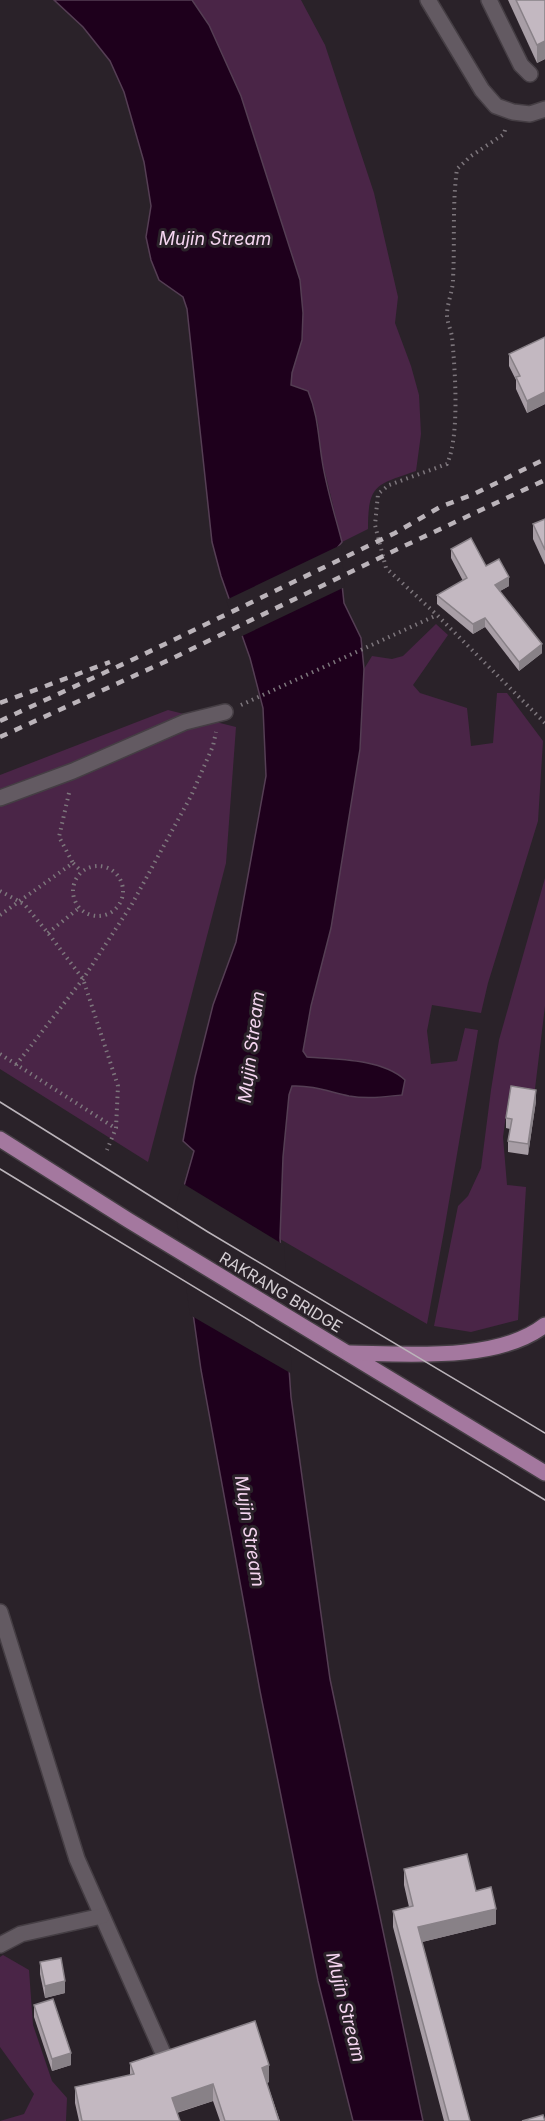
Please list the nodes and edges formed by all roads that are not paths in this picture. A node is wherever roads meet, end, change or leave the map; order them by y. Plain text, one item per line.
1 (428, 0) edge
2 (489, 0) edge
3 (530, 74) dead end
4 (545, 109) edge
5 (223, 713) road end
6 (0, 798) edge
7 (0, 1139) edge
8 (545, 1325) edge
9 (347, 1353) junction
10 (545, 1473) edge
11 (0, 1612) edge
12 (102, 1916) junction
13 (0, 1945) edge
14 (163, 2054) edge

1 - 4 street
2 - 3 street
5 - 6 street
7 - 9 main road, RAKRANG BRIDGE
8 - 9 main road
9 - 10 main road, RAKRANG BRIDGE
11 - 12 street
12 - 13 street
12 - 14 street

